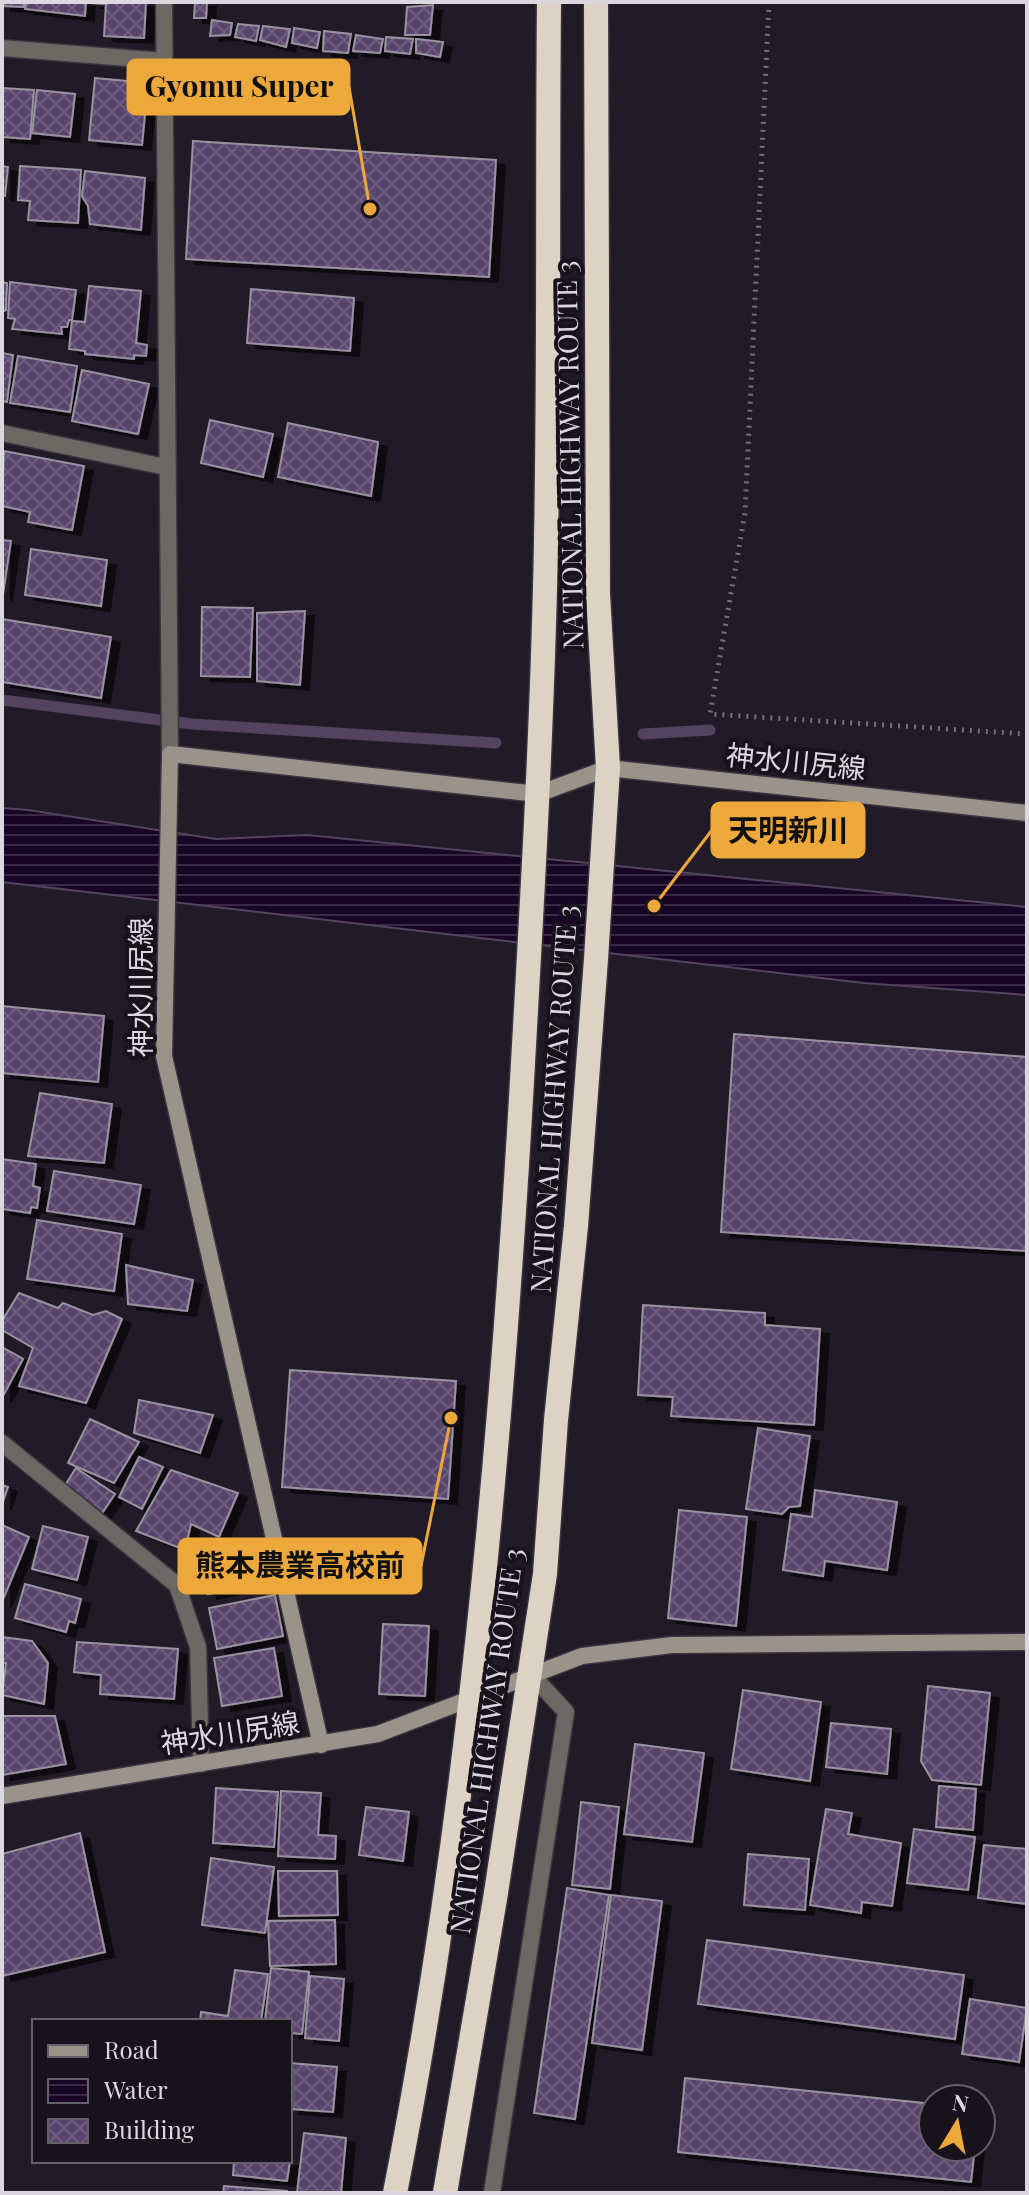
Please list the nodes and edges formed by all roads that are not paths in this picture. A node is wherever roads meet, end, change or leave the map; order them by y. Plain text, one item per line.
1 (164, 2) edge
2 (549, 2) edge
3 (596, 2) edge
4 (2, 48) edge
5 (164, 61) junction
6 (2, 433) edge
7 (166, 467) junction
8 (170, 754) junction
9 (608, 768) junction
10 (538, 794) junction
11 (1027, 813) edge
12 (2, 1443) edge
13 (1027, 1642) edge
14 (531, 1674) junction
15 (470, 1700) junction
16 (321, 1745) junction
17 (201, 1764) junction
18 (2, 1796) edge
19 (395, 2193) edge
20 (445, 2193) edge
21 (492, 2193) edge

1 - 5 street
2 - 10 highway, NATIONAL HIGHWAY ROUTE 3
3 - 9 highway, NATIONAL HIGHWAY ROUTE 3
4 - 5 street
5 - 7 street
6 - 7 street
7 - 8 street
8 - 10 main road, 神水川尻線
8 - 16 main road, 神水川尻線
9 - 10 main road, 神水川尻線
9 - 11 main road, 神水川尻線
9 - 14 highway, NATIONAL HIGHWAY ROUTE 3
10 - 15 highway, NATIONAL HIGHWAY ROUTE 3
12 - 17 street
13 - 14 main road
14 - 15 main road
14 - 20 highway, NATIONAL HIGHWAY ROUTE 3
14 - 21 street
15 - 16 main road
15 - 19 highway, NATIONAL HIGHWAY ROUTE 3
16 - 17 main road, 神水川尻線
17 - 18 main road, 神水川尻線

